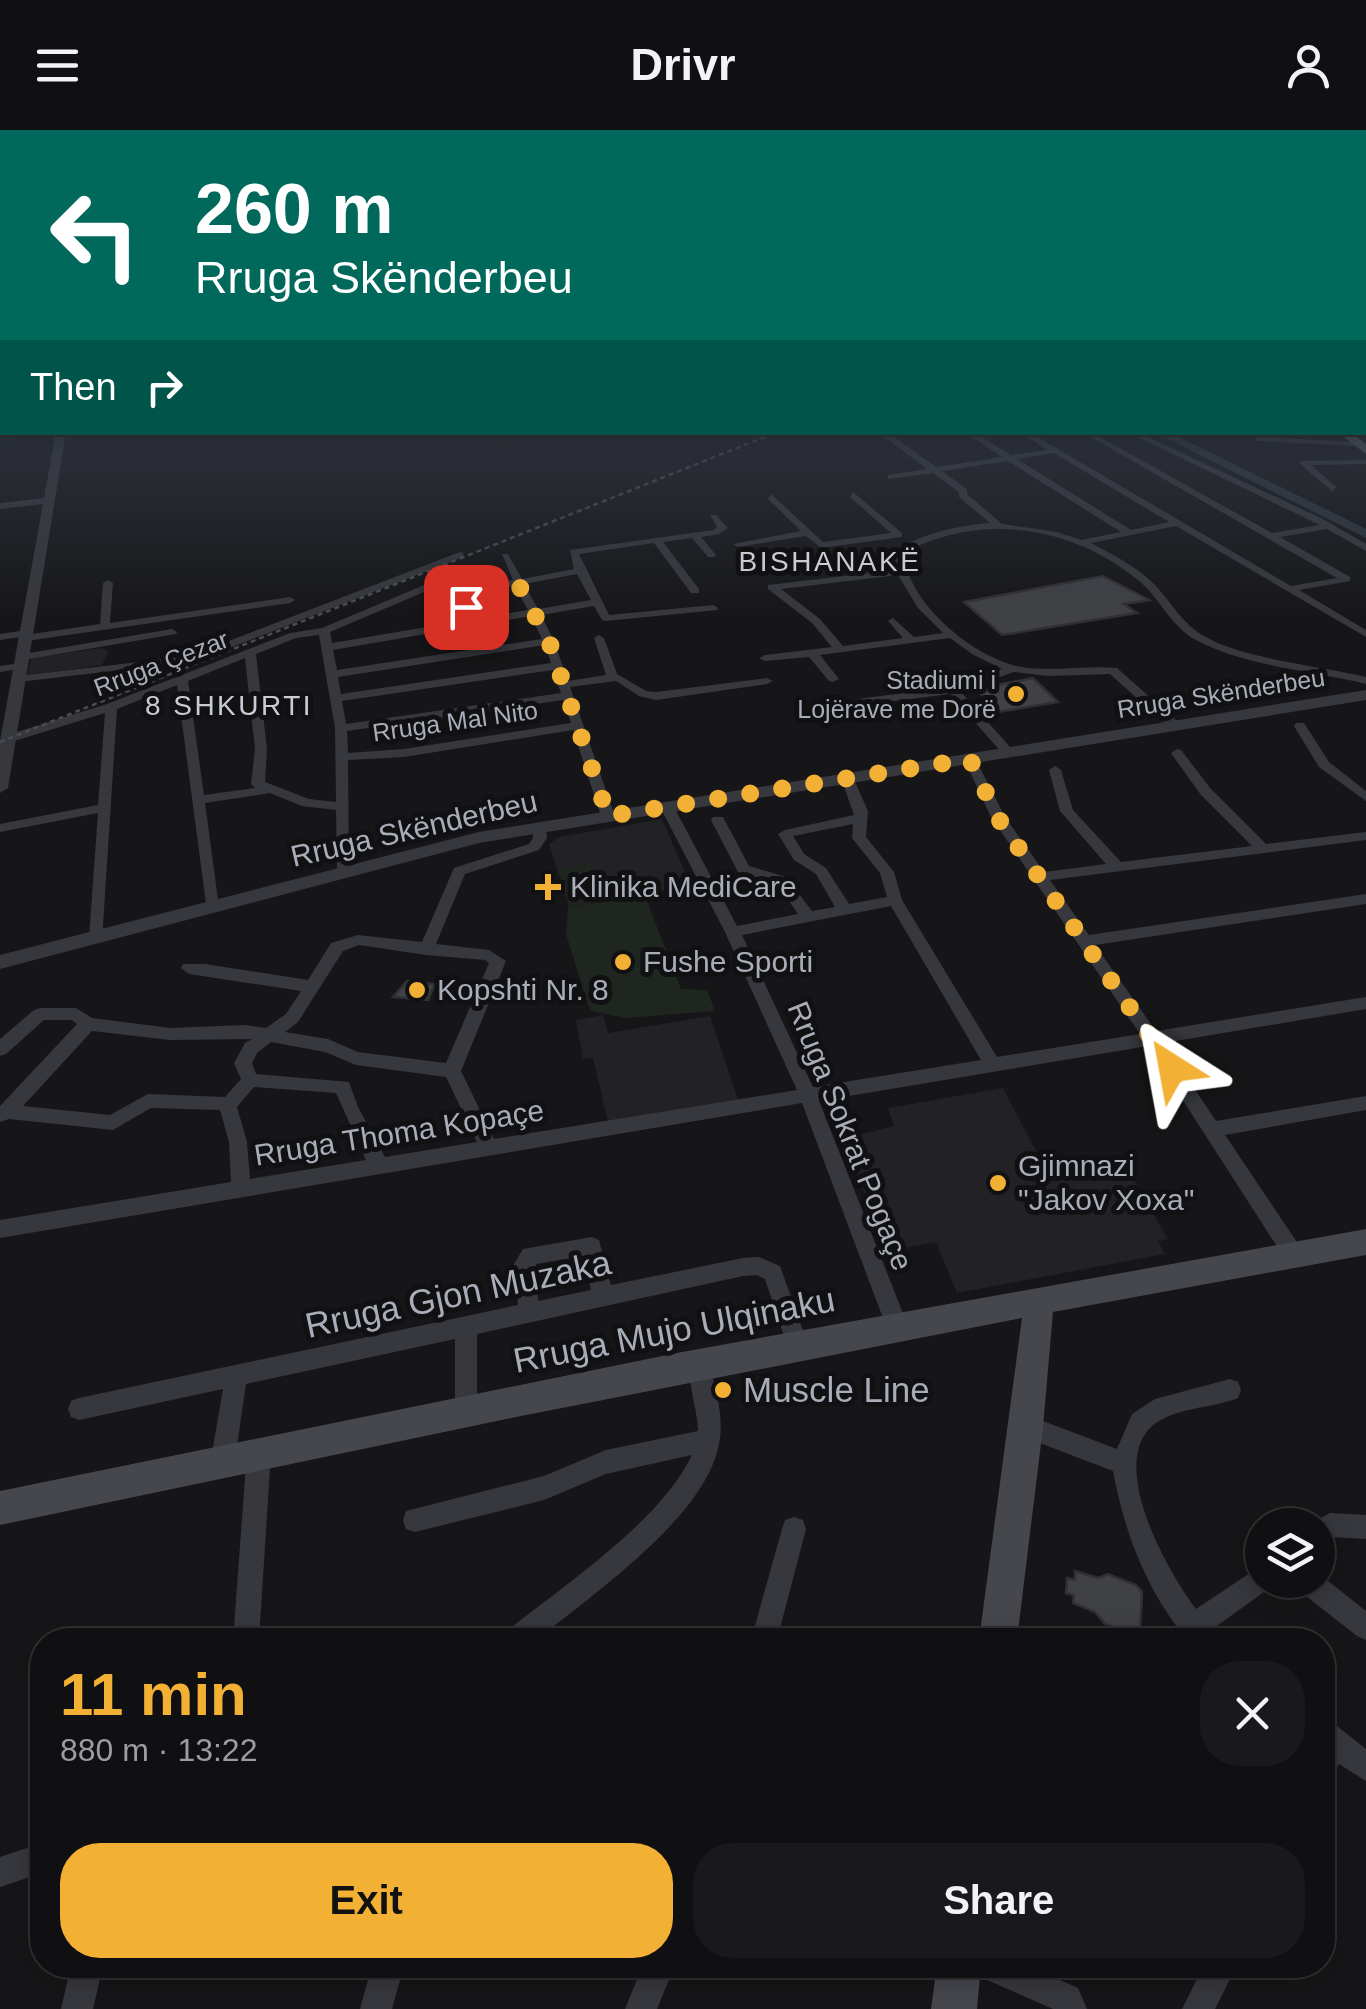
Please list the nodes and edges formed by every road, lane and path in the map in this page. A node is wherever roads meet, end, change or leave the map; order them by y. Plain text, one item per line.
1 (1310, 444) edge
2 (59, 445) edge
3 (899, 445) edge
4 (988, 445) edge
5 (1045, 445) edge
6 (1104, 445) edge
7 (1157, 445) edge
8 (1054, 450) junction
9 (1258, 450) dead end
10 (1112, 451) junction
11 (1096, 453) dead end
12 (1085, 454) dead end
13 (1066, 457) junction
14 (1012, 460) junction
15 (1366, 462) edge
16 (935, 470) junction
17 (1218, 474) junction
18 (890, 477) dead end
19 (1176, 484) junction
20 (1333, 489) dead end
21 (853, 495) dead end
22 (771, 497) dead end
23 (52, 500) junction
24 (0, 506) edge
25 (713, 516) dead end
26 (1178, 523) junction
27 (999, 526) junction
28 (1330, 526) junction
29 (1128, 532) junction
30 (806, 533) junction
31 (899, 535) junction
32 (696, 536) junction
33 (1272, 536) junction
34 (921, 539) junction
35 (658, 542) junction
36 (1080, 543) junction
37 (738, 544) dead end
38 (1366, 548) edge
39 (460, 555) dead end
40 (711, 555) dead end
41 (504, 556) dead end
42 (580, 571) junction
43 (899, 572) junction
44 (830, 580) junction
45 (441, 581) dead end
46 (517, 582) junction
47 (108, 583) dead end
48 (1289, 589) junction
49 (694, 591) dead end
50 (845, 594) dead end
51 (290, 600) dead end
52 (596, 602) junction
53 (713, 608) dead end
54 (534, 612) junction
55 (438, 615) dead end
56 (893, 621) dead end
57 (105, 625) junction
58 (324, 631) junction
59 (172, 632) dead end
60 (1366, 634) edge
61 (0, 636) edge
62 (26, 636) junction
63 (951, 636) junction
64 (599, 638) dead end
65 (911, 640) junction
66 (549, 641) junction
67 (329, 647) junction
68 (840, 649) junction
69 (250, 652) junction
70 (812, 652) junction
71 (765, 658) dead end
72 (557, 666) junction
73 (21, 667) junction
74 (1012, 668) junction
75 (0, 669) edge
76 (334, 674) junction
77 (612, 677) junction
78 (833, 678) dead end
79 (182, 680) junction
80 (767, 680) dead end
81 (1366, 682) edge
82 (564, 690) junction
83 (953, 690) junction
84 (1366, 695) edge
85 (338, 698) junction
86 (110, 707) junction
87 (818, 708) dead end
88 (577, 726) junction
89 (1175, 726) junction
90 (1300, 726) dead end
91 (341, 728) junction
92 (4, 739) edge
93 (1007, 751) junction
94 (1177, 754) dead end
95 (340, 756) junction
96 (970, 759) junction
97 (1055, 770) dead end
98 (846, 778) junction
99 (0, 788) edge
100 (266, 790) junction
101 (1366, 797) edge
102 (196, 800) junction
103 (340, 806) junction
104 (668, 807) junction
105 (104, 808) junction
106 (608, 816) junction
107 (861, 818) junction
108 (718, 820) dead end
109 (0, 828) edge
110 (538, 828) junction
111 (1366, 836) edge
112 (1263, 848) junction
113 (1118, 868) junction
114 (344, 872) junction
115 (1038, 878) junction
116 (1366, 899) edge
117 (895, 900) junction
118 (212, 907) junction
119 (845, 910) junction
120 (808, 918) junction
121 (733, 932) junction
122 (97, 937) junction
123 (1086, 941) junction
124 (426, 950) junction
125 (0, 962) edge
126 (189, 968) dead end
127 (313, 986) junction
128 (1366, 1003) edge
129 (88, 1024) junction
130 (265, 1035) junction
131 (1152, 1038) junction
132 (0, 1049) edge
133 (356, 1058) junction
134 (992, 1064) junction
135 (452, 1071) junction
136 (250, 1080) junction
137 (343, 1087) junction
138 (808, 1095) junction
139 (1366, 1103) edge
140 (228, 1106) junction
141 (3, 1113) edge
142 (1214, 1129) junction
143 (490, 1148) junction
144 (377, 1167) junction
145 (241, 1190) junction
146 (0, 1229) edge
147 (1366, 1242) edge
148 (1294, 1254) junction
149 (603, 1297) junction
150 (1039, 1299) junction
151 (529, 1312) junction
152 (466, 1326) junction
153 (897, 1326) junction
154 (798, 1347) junction
155 (699, 1368) junction
156 (236, 1375) junction
157 (1230, 1390) dead end
158 (78, 1408) dead end
159 (466, 1412) junction
160 (1027, 1427) junction
161 (708, 1440) junction
162 (259, 1452) junction
163 (224, 1460) junction
164 (1123, 1463) junction
165 (0, 1508) edge
166 (415, 1520) dead end
167 (1335, 1527) edge
168 (1366, 1527) edge
169 (794, 1529) dead end
170 (1245, 1593) edge
171 (1329, 1598) edge
172 (1366, 1627) edge
173 (247, 1628) edge
174 (530, 1628) edge
175 (767, 1628) edge
176 (1000, 1628) edge
177 (1190, 1628) edge
178 (1204, 1628) edge
179 (1335, 1751) edge
180 (1366, 1767) edge
181 (30, 1862) edge
182 (0, 1872) edge
183 (84, 1978) edge
184 (384, 1978) edge
185 (654, 1978) edge
186 (958, 1978) edge
187 (1019, 1978) edge
188 (1214, 1978) edge
189 (76, 2009) edge
190 (376, 2009) edge
191 (641, 2009) edge
192 (954, 2009) edge
193 (1071, 2009) edge
194 (1198, 2009) edge

1 - 9 street
2 - 23 street
3 - 16 street
4 - 14 street
5 - 8 street
6 - 10 street
7 - 17 street
8 - 13 street
8 - 14 street
10 - 11 street
10 - 19 street
12 - 13 street
13 - 26 street
14 - 16 street
14 - 29 street
15 - 20 street
16 - 18 street
16 - 27 street
17 - 19 street
17 - 28 street
19 - 33 street
21 - 31 street
22 - 30 street
23 - 24 street
23 - 62 street
25 - 32 street
26 - 29 street
26 - 48 street
27 - 34 street
27 - 36 street
28 - 33 street
28 - 38 street
29 - 36 street
30 - 31 street
30 - 37 street
31 - 34 street
32 - 35 street
32 - 40 street
33 - 48 street
34 - 43 street
35 - 42 street
35 - 49 street
36 - 81 street
39 - 73 street
41 - 46 street
42 - 46 street
42 - 52 street
43 - 44 street
43 - 63 street
44 - 50 street
44 - 68 street
45 - 58 street
46 - 54 street
46 - 55 street
47 - 57 street
48 - 60 street
51 - 57 street
52 - 53 street
52 - 54 street
54 - 66 street
54 - 67 street
56 - 65 street
57 - 62 street
58 - 67 street
58 - 69 street
59 - 73 street
61 - 62 street
62 - 73 street
63 - 65 street
63 - 74 street
64 - 77 street
65 - 68 street
66 - 72 street
66 - 76 street
67 - 76 street
68 - 70 street
69 - 79 street, Rruga Çezar
69 - 100 street, Rruga Çezar
70 - 71 street
70 - 78 street
72 - 82 street
72 - 85 street
73 - 75 street
73 - 92 street
74 - 83 street
74 - 89 street
76 - 85 street
77 - 80 street
77 - 82 street
79 - 86 street, Rruga Çezar
79 - 102 street
82 - 88 street
82 - 91 street
83 - 87 street
83 - 93 street
84 - 89 street, Rruga Skënderbeu
85 - 91 street
86 - 92 street, Rruga Çezar
86 - 105 street
88 - 95 street, Rruga Mal Nito
88 - 106 street
89 - 93 street, Rruga Skënderbeu
90 - 101 street
91 - 95 street
92 - 99 street
93 - 96 street, Rruga Skënderbeu
94 - 112 street
95 - 103 street
96 - 98 street, Rruga Skënderbeu
96 - 115 street
97 - 113 street
98 - 104 street, Rruga Skënderbeu
98 - 107 street
100 - 102 street
100 - 103 street
102 - 118 street
103 - 114 street
104 - 106 street, Rruga Skënderbeu
104 - 121 street, Rruga Sokrat Pogaçe
105 - 109 street
105 - 122 street
106 - 110 street, Rruga Skënderbeu
107 - 117 street
107 - 119 street
108 - 120 street
110 - 114 street, Rruga Skënderbeu
110 - 124 street
111 - 112 street
112 - 113 street
113 - 115 street
114 - 118 street, Rruga Skënderbeu
115 - 123 street
116 - 123 street
117 - 119 street
117 - 134 street
118 - 122 street, Rruga Skënderbeu
119 - 120 street
120 - 121 street
121 - 138 street, Rruga Sokrat Pogaçe
122 - 125 street, Rruga Skënderbeu
123 - 131 street
124 - 127 street
124 - 135 street
126 - 127 street
127 - 130 street
128 - 131 street, Rruga Thoma Kopaçe
129 - 130 street
129 - 132 street
129 - 141 street
130 - 133 street
130 - 136 street
131 - 134 street, Rruga Thoma Kopaçe
131 - 142 street
133 - 135 street
133 - 137 street
134 - 138 street, Rruga Thoma Kopaçe
135 - 143 street
136 - 137 street
136 - 140 street
137 - 144 street
138 - 143 street, Rruga Thoma Kopaçe
138 - 153 street, Rruga Sokrat Pogaçe
139 - 142 street
140 - 141 street
140 - 145 street
142 - 148 street
143 - 144 street, Rruga Thoma Kopaçe
144 - 145 street, Rruga Thoma Kopaçe
145 - 146 street, Rruga Thoma Kopaçe
147 - 148 main road, Rruga Mujo Ulqinaku
148 - 150 main road, Rruga Mujo Ulqinaku
149 - 151 street, Rruga Gjon Muzaka
149 - 151 street
149 - 154 street, Rruga Gjon Muzaka
150 - 153 main road, Rruga Mujo Ulqinaku
150 - 160 main road
151 - 152 street, Rruga Gjon Muzaka
152 - 156 street, Rruga Gjon Muzaka
152 - 159 street
153 - 154 main road, Rruga Mujo Ulqinaku
154 - 155 main road, Rruga Mujo Ulqinaku
155 - 159 main road, Rruga Mujo Ulqinaku
155 - 161 street
156 - 158 street, Rruga Gjon Muzaka
156 - 163 street
157 - 164 street
159 - 162 main road, Rruga Mujo Ulqinaku
160 - 164 street
160 - 176 main road
161 - 166 street
161 - 174 street
162 - 163 main road, Rruga Mujo Ulqinaku
162 - 173 street
163 - 165 main road, Rruga Mujo Ulqinaku
164 - 177 street
167 - 168 street
169 - 175 street
170 - 178 street
171 - 172 street
179 - 180 street
181 - 182 street
183 - 189 street
184 - 190 street
185 - 191 street
186 - 192 main road
187 - 193 street
188 - 194 street

